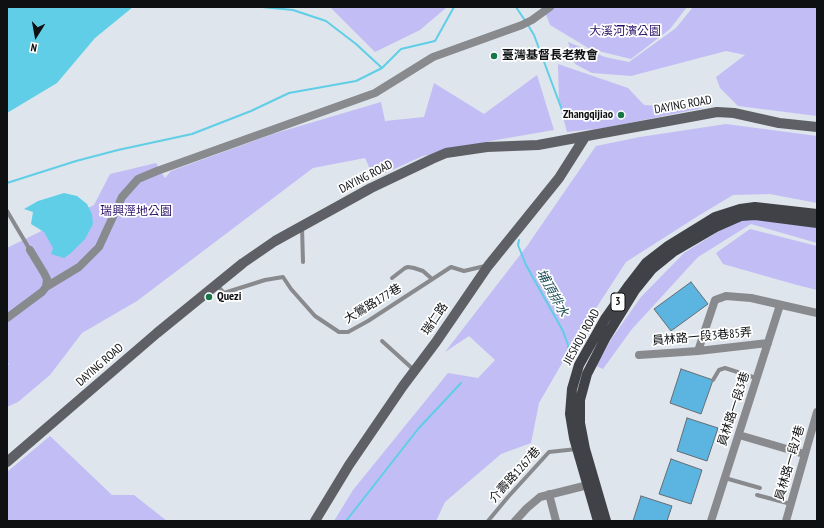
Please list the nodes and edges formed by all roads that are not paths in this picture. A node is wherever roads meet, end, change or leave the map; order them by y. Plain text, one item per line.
1 (550, 7) edge
2 (817, 127) edge
3 (585, 137) junction
4 (7, 211) edge
5 (817, 214) edge
6 (817, 223) edge
7 (302, 226) junction
8 (30, 250) joint
9 (303, 262) dead end
10 (488, 266) junction
11 (392, 278) dead end
12 (432, 279) junction
13 (216, 284) junction
14 (46, 287) junction
15 (780, 305) junction
16 (817, 313) edge
17 (7, 318) edge
18 (382, 340) dead end
19 (768, 343) junction
20 (698, 351) junction
21 (639, 355) dead end
22 (414, 370) junction
23 (757, 378) junction
24 (713, 380) dead end
25 (817, 412) edge
26 (739, 435) junction
27 (581, 449) junction
28 (804, 454) junction
29 (7, 462) edge
30 (725, 478) junction
31 (588, 484) junction
32 (760, 488) dead end
33 (549, 494) junction
34 (757, 495) dead end
35 (790, 504) junction
36 (315, 521) edge
37 (488, 521) edge
38 (515, 521) edge
39 (556, 521) edge
40 (598, 521) edge
41 (606, 521) edge
42 (711, 521) edge
43 (786, 521) edge

1 - 14 street
2 - 3 street, DAYING ROAD
3 - 7 street, DAYING ROAD
3 - 10 street, 瑞仁路
4 - 8 lane
5 - 27 main road, JIESHOU ROAD / 3
6 - 27 main road, JIESHOU ROAD / 3
7 - 9 lane
7 - 13 street, DAYING ROAD
8 - 14 street
10 - 12 lane, 大鶯路177巷
10 - 22 street, 瑞仁路
11 - 12 lane
12 - 13 lane, 大鶯路177巷
13 - 29 street, DAYING ROAD
14 - 17 street
15 - 16 street
15 - 19 street, 員林路一段3巷
15 - 20 street
18 - 22 lane
19 - 20 street, 員林路一段3巷85弄
19 - 23 street, 員林路一段3巷
20 - 21 street, 員林路一段3巷85弄
22 - 36 street, 瑞仁路
23 - 24 lane
23 - 26 street, 員林路一段3巷
25 - 28 street, 員林路一段7巷
26 - 28 street
26 - 30 street, 員林路一段3巷
27 - 31 main road, JIESHOU ROAD / 3
27 - 37 lane, 介壽路1267巷
27 - 41 main road, JIESHOU ROAD / 3
28 - 35 street, 員林路一段7巷
30 - 32 lane
30 - 42 street, 員林路一段3巷
31 - 33 street
31 - 40 main road, JIESHOU ROAD / 3
33 - 38 street
33 - 39 street
34 - 35 lane
35 - 43 street, 員林路一段7巷

